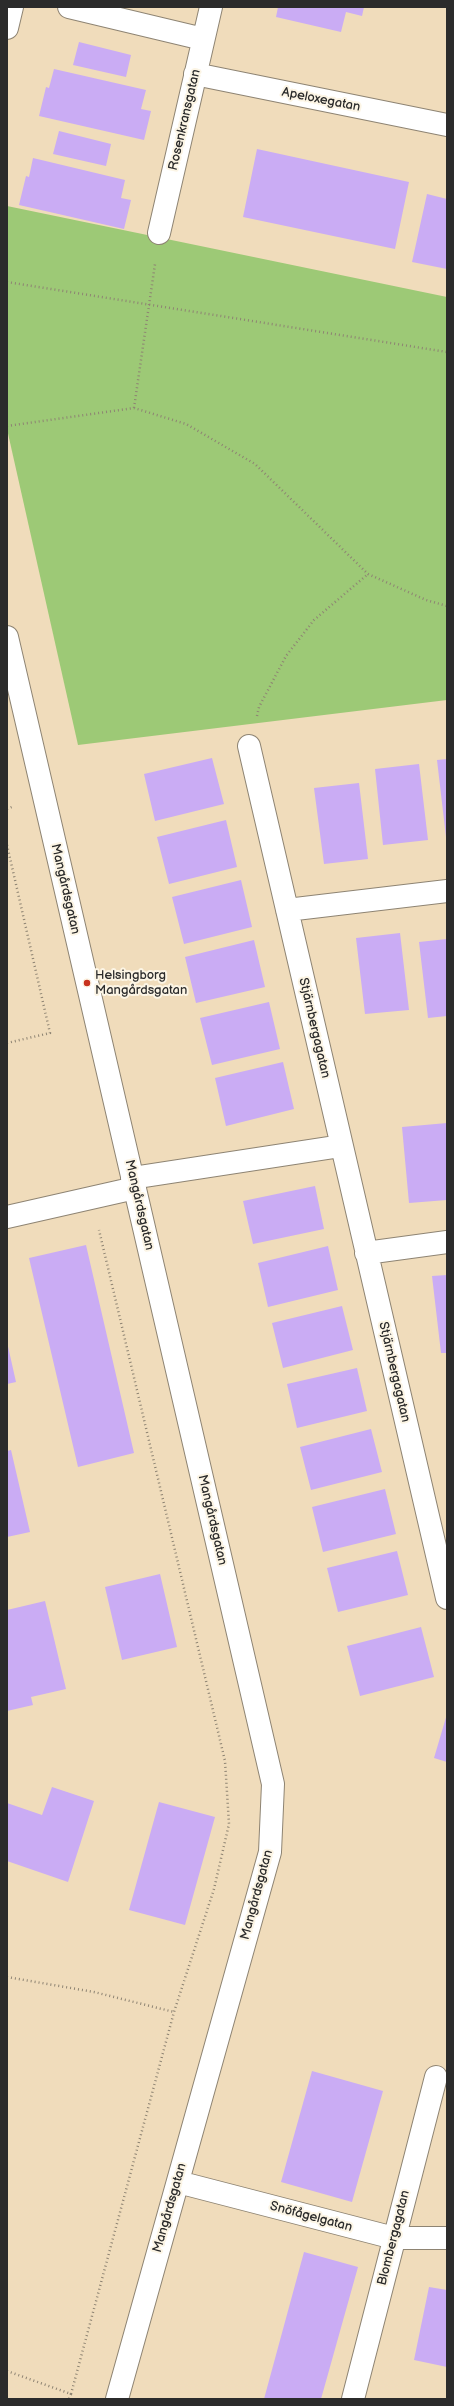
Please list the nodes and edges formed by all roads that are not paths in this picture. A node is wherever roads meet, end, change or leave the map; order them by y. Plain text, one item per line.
1 (12, 7) edge
2 (69, 7) edge
3 (210, 7) edge
4 (7, 28) edge
5 (203, 39) junction
6 (195, 74) junction
7 (447, 125) edge
8 (159, 233) road end
9 (7, 637) edge
10 (249, 746) road end
11 (447, 891) edge
12 (287, 910) junction
13 (341, 1146) junction
14 (134, 1183) junction
15 (7, 1217) edge
16 (447, 1242) edge
17 (366, 1253) junction
18 (447, 1598) edge
19 (436, 2077) dead end
20 (178, 2182) junction
21 (394, 2238) junction
22 (447, 2238) edge
23 (117, 2399) edge
24 (353, 2399) edge

1 - 4 street
2 - 5 street
3 - 5 street, Rosenkransgatan
5 - 6 street, Rosenkransgatan
6 - 7 street, Apeloxegatan
6 - 8 street, Rosenkransgatan
9 - 14 street, Mangårdsgatan
10 - 12 street, Stjärnbergagatan
11 - 12 street
12 - 13 street, Stjärnbergagatan
13 - 14 street
13 - 17 street, Stjärnbergagatan
14 - 15 street
14 - 20 street, Mangårdsgatan
16 - 17 street
17 - 18 street, Stjärnbergagatan
19 - 21 street, Blombergagatan
20 - 21 street, Snöfågelgatan
20 - 23 street, Mangårdsgatan
21 - 22 street, Snöfågelgatan
21 - 24 street, Blombergagatan

